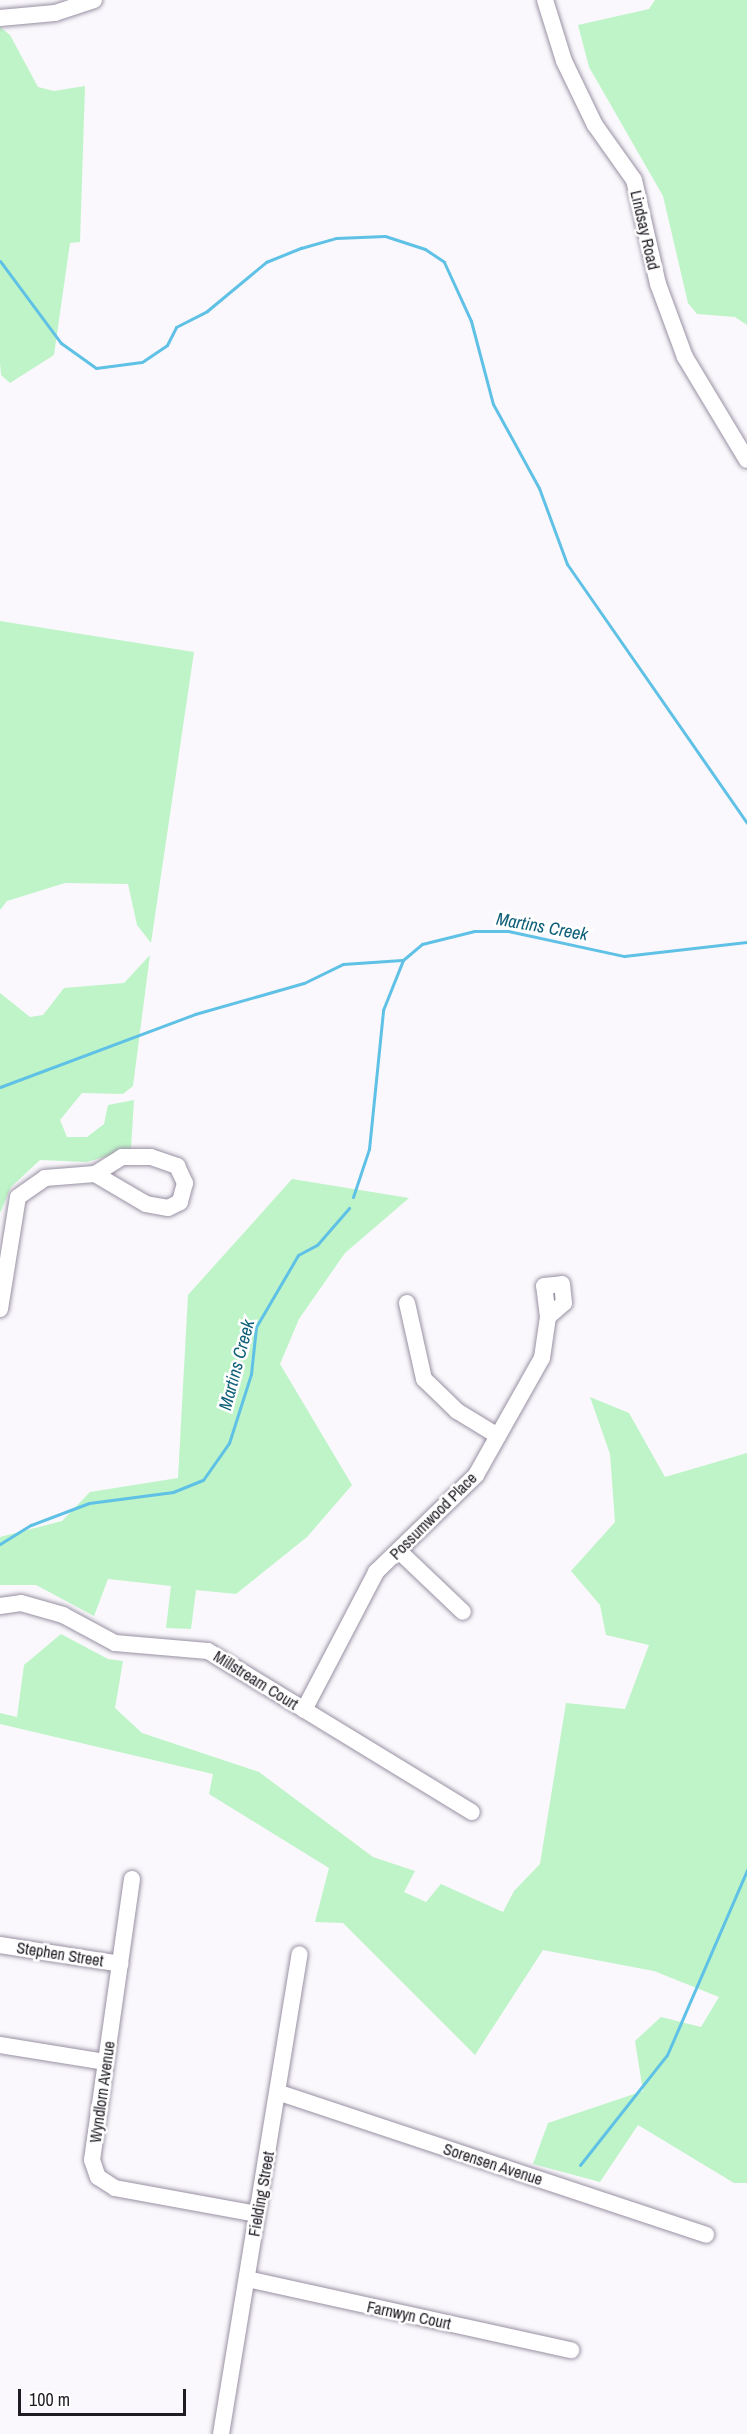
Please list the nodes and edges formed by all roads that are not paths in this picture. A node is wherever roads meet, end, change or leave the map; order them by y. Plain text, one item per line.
1 (94, 0) edge
2 (545, 0) edge
3 (0, 18) edge
4 (747, 460) edge
5 (95, 1174) junction
6 (407, 1303) dead end
7 (0, 1309) edge
8 (548, 1317) dead end
9 (498, 1436) junction
10 (399, 1551) junction
11 (0, 1606) edge
12 (463, 1612) dead end
13 (304, 1710) junction
14 (472, 1812) dead end
15 (132, 1879) dead end
16 (0, 1945) edge
17 (300, 1954) dead end
18 (121, 1964) junction
19 (0, 2045) edge
20 (105, 2062) junction
21 (280, 2093) junction
22 (257, 2214) junction
23 (706, 2235) dead end
24 (247, 2279) junction
25 (571, 2350) dead end
26 (221, 2434) edge

1 - 3 street
2 - 4 street, Lindsay Road
5 - 5 street
5 - 7 street
6 - 9 street
8 - 9 street, Possumwood Place
9 - 10 street, Possumwood Place
10 - 12 street
10 - 13 street, Possumwood Place
11 - 13 street, Millstream Court
13 - 14 street, Millstream Court
15 - 18 street, Wyndlorn Avenue
16 - 18 street, Stephen Street
17 - 21 street, Fielding Street
18 - 20 street, Wyndlorn Avenue
19 - 20 street
20 - 22 street, Wyndlorn Avenue
21 - 22 street, Fielding Street
21 - 23 street, Sorensen Avenue
22 - 24 street, Fielding Street
24 - 25 street, Farnwyn Court
24 - 26 street, Fielding Street

